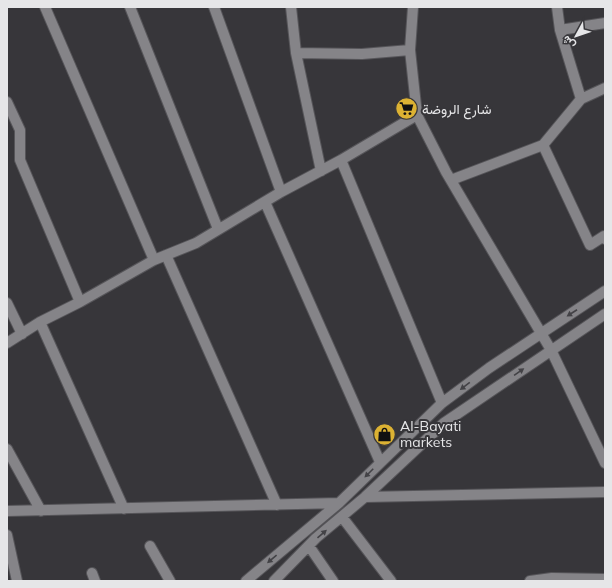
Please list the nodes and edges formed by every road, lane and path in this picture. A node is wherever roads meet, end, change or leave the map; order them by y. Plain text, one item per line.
1 (45, 7) edge
2 (130, 7) edge
3 (214, 7) edge
4 (291, 7) edge
5 (413, 7) edge
6 (557, 7) edge
7 (605, 23) edge
8 (560, 30) junction
9 (410, 50) junction
10 (296, 53) junction
11 (605, 88) edge
12 (581, 99) junction
13 (7, 102) edge
14 (417, 114) junction
15 (543, 145) junction
16 (341, 160) junction
17 (321, 171) junction
18 (451, 180) junction
19 (281, 192) junction
20 (265, 202) junction
21 (218, 229) junction
22 (605, 238) edge
23 (166, 255) junction
24 (154, 260) junction
25 (605, 292) edge
26 (80, 302) junction
27 (7, 303) edge
28 (605, 314) edge
29 (40, 322) junction
30 (22, 334) junction
31 (541, 334) junction
32 (7, 343) edge
33 (551, 350) junction
34 (442, 403) junction
35 (7, 450) edge
36 (380, 462) junction
37 (605, 463) edge
38 (605, 492) edge
39 (365, 497) junction
40 (339, 503) junction
41 (277, 505) junction
42 (124, 508) junction
43 (41, 510) junction
44 (7, 512) edge
45 (342, 517) junction
46 (7, 535) edge
47 (150, 546) dead end
48 (309, 546) junction
49 (552, 580) edge
50 (605, 580) edge
51 (17, 581) edge
52 (170, 581) edge
53 (246, 581) edge
54 (274, 581) edge
55 (333, 581) edge
56 (391, 581) edge
57 (530, 581) edge

1 - 24 street
2 - 21 street
3 - 19 street
4 - 10 street
5 - 9 street
6 - 8 street
7 - 8 street
8 - 12 street
9 - 10 street
9 - 14 street
10 - 17 street
11 - 12 street
12 - 15 street
13 - 26 street
14 - 16 street
14 - 18 street
15 - 18 street
15 - 22 street
16 - 17 street
16 - 34 street
17 - 19 street
18 - 31 street
19 - 20 street
20 - 21 street
20 - 36 street
21 - 23 street
23 - 24 street
23 - 41 street
24 - 26 street
25 -> 31 street
26 - 29 street
27 - 30 street
28 - 33 street
29 - 30 street
29 - 42 street
30 - 32 street
31 - 33 street
31 -> 34 street
33 - 37 street
39 -> 33 street
34 - 36 street
35 - 43 street
36 -> 40 street
38 - 39 street
39 - 45 street
40 - 41 street
40 -> 53 street
41 - 42 street
42 - 43 street
43 - 44 street
48 -> 45 street
45 - 56 street
46 - 51 street
47 - 52 street
48 - 54 street
48 - 55 street
49 - 50 street
49 - 57 street

